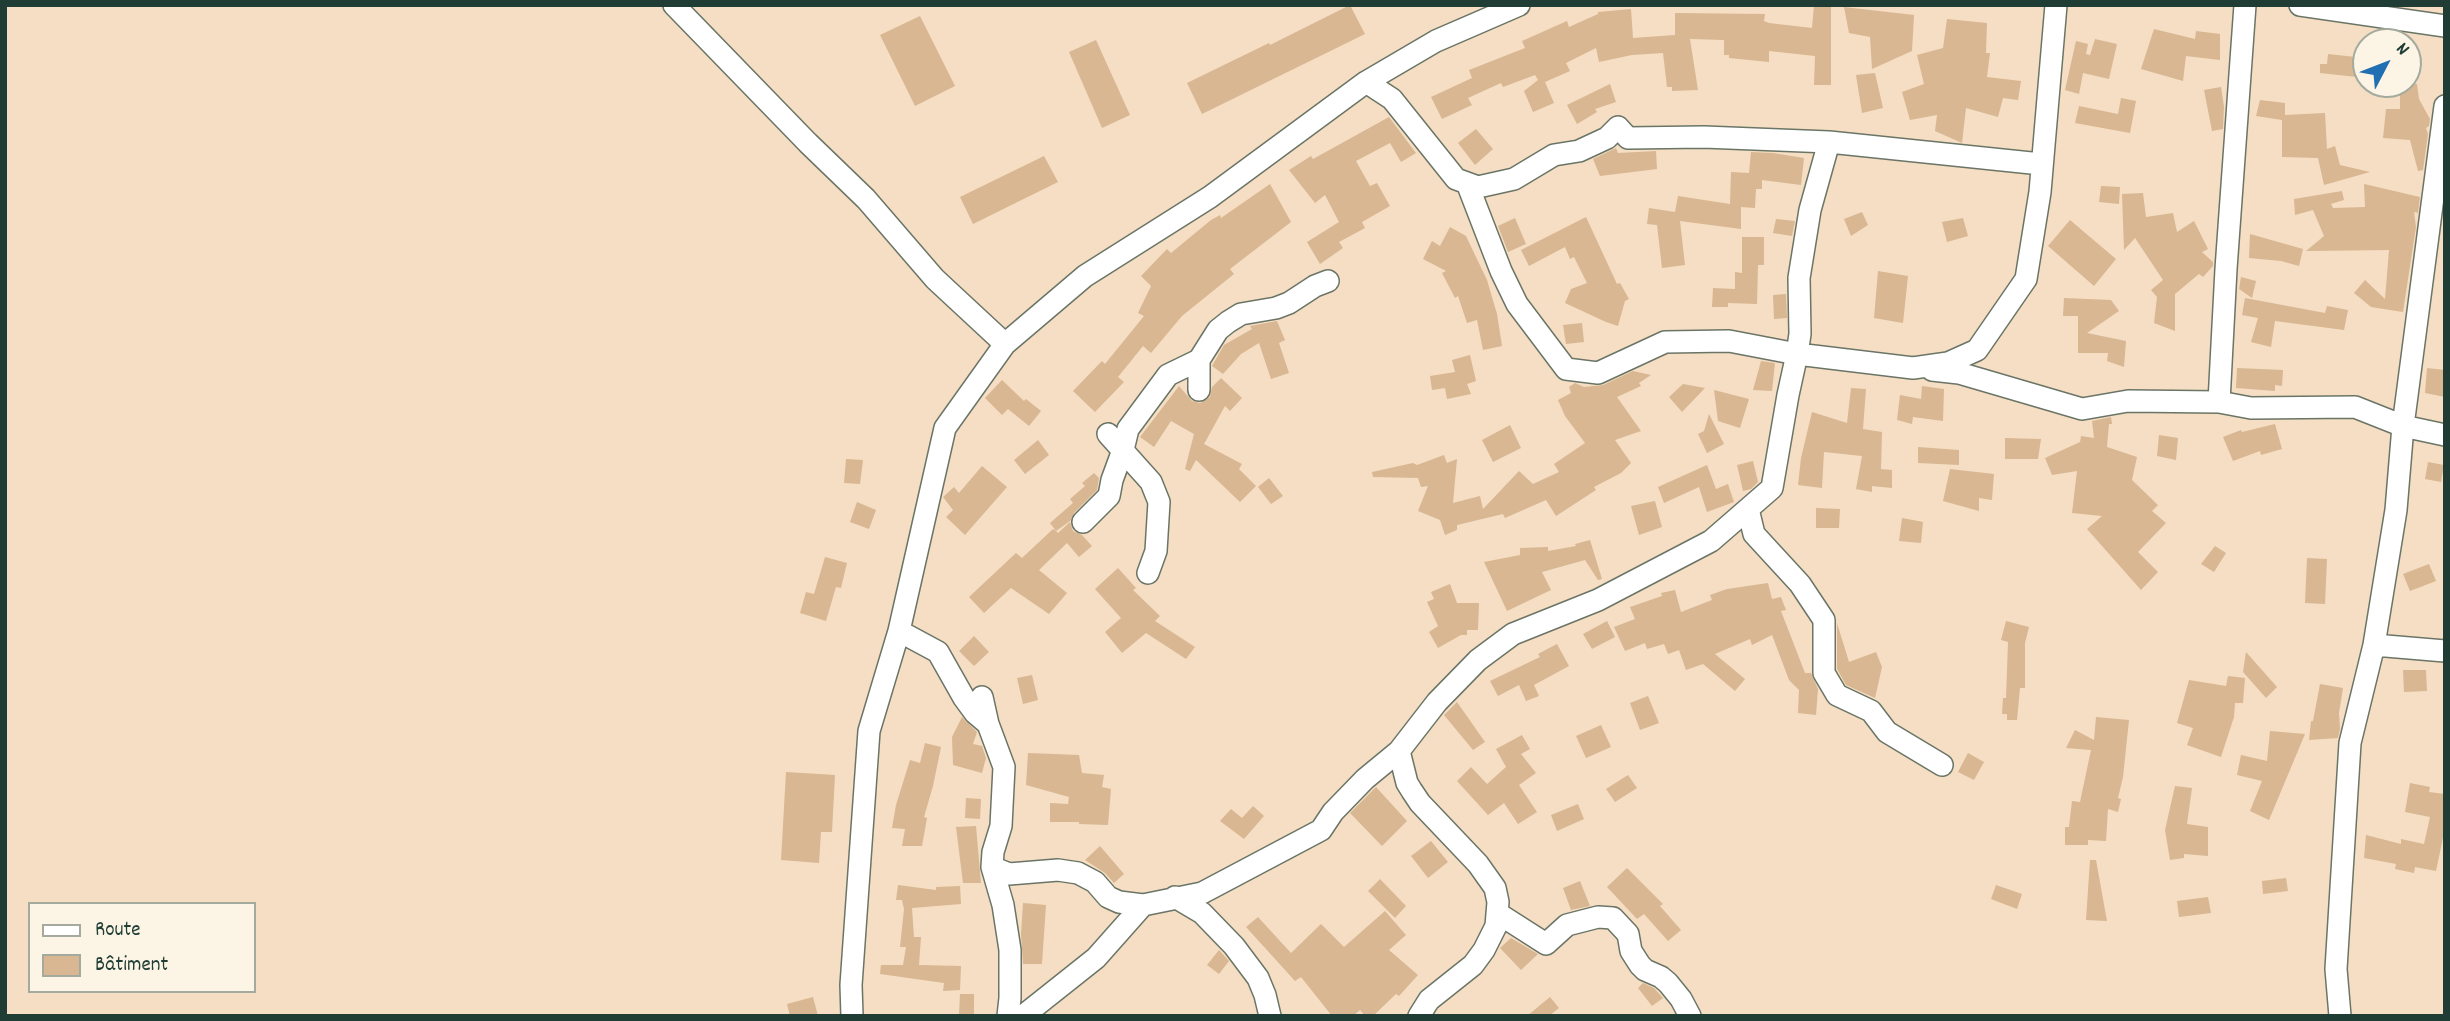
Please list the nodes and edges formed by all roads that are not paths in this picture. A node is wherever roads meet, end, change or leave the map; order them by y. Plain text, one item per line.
1 (674, 5) edge
2 (1519, 5) edge
3 (2056, 5) edge
4 (2300, 5) edge
5 (2243, 6) edge
6 (2445, 26) edge
7 (1366, 82) junction
8 (2445, 106) edge
9 (1829, 142) junction
10 (2041, 164) junction
11 (1467, 183) junction
12 (1328, 281) dead end
13 (1005, 344) junction
14 (1797, 354) junction
15 (1199, 360) junction
16 (1968, 365) junction
17 (1199, 390) dead end
18 (2219, 402) junction
19 (2403, 426) junction
20 (1108, 434) dead end
21 (2445, 435) edge
22 (1124, 450) junction
23 (1748, 509) junction
24 (1083, 522) dead end
25 (1148, 573) dead end
26 (899, 631) junction
27 (2374, 645) junction
28 (2445, 651) edge
29 (982, 697) dead end
30 (988, 724) junction
31 (1398, 751) junction
32 (1942, 765) dead end
33 (992, 867) junction
34 (1175, 897) junction
35 (1143, 905) junction
36 (1499, 914) junction
37 (852, 1016) edge
38 (1008, 1016) edge
39 (1023, 1016) edge
40 (1270, 1016) edge
41 (1419, 1016) edge
42 (1690, 1016) edge
43 (2340, 1016) edge

1 - 13 street
2 - 7 street
3 - 10 street
4 - 6 street
5 - 18 street
7 - 11 street
7 - 13 street
8 - 19 street
9 - 10 street
9 - 11 street
9 - 14 street
10 - 16 street
11 - 14 street
12 - 15 street
13 - 26 street
14 - 16 street
14 - 23 street
15 - 17 street
15 - 22 street
16 - 18 street
18 - 19 street
19 - 21 street
19 - 27 street
20 - 22 street
22 - 24 street
22 - 25 street
23 - 31 street
23 - 32 street
26 - 30 street
26 - 37 street
27 - 28 street
27 - 43 street
29 - 30 street
30 - 33 street
31 - 34 street
31 - 36 street
33 - 35 street
33 - 38 street
34 - 35 street
34 - 40 street
35 - 39 street
36 - 41 street
36 - 42 street

